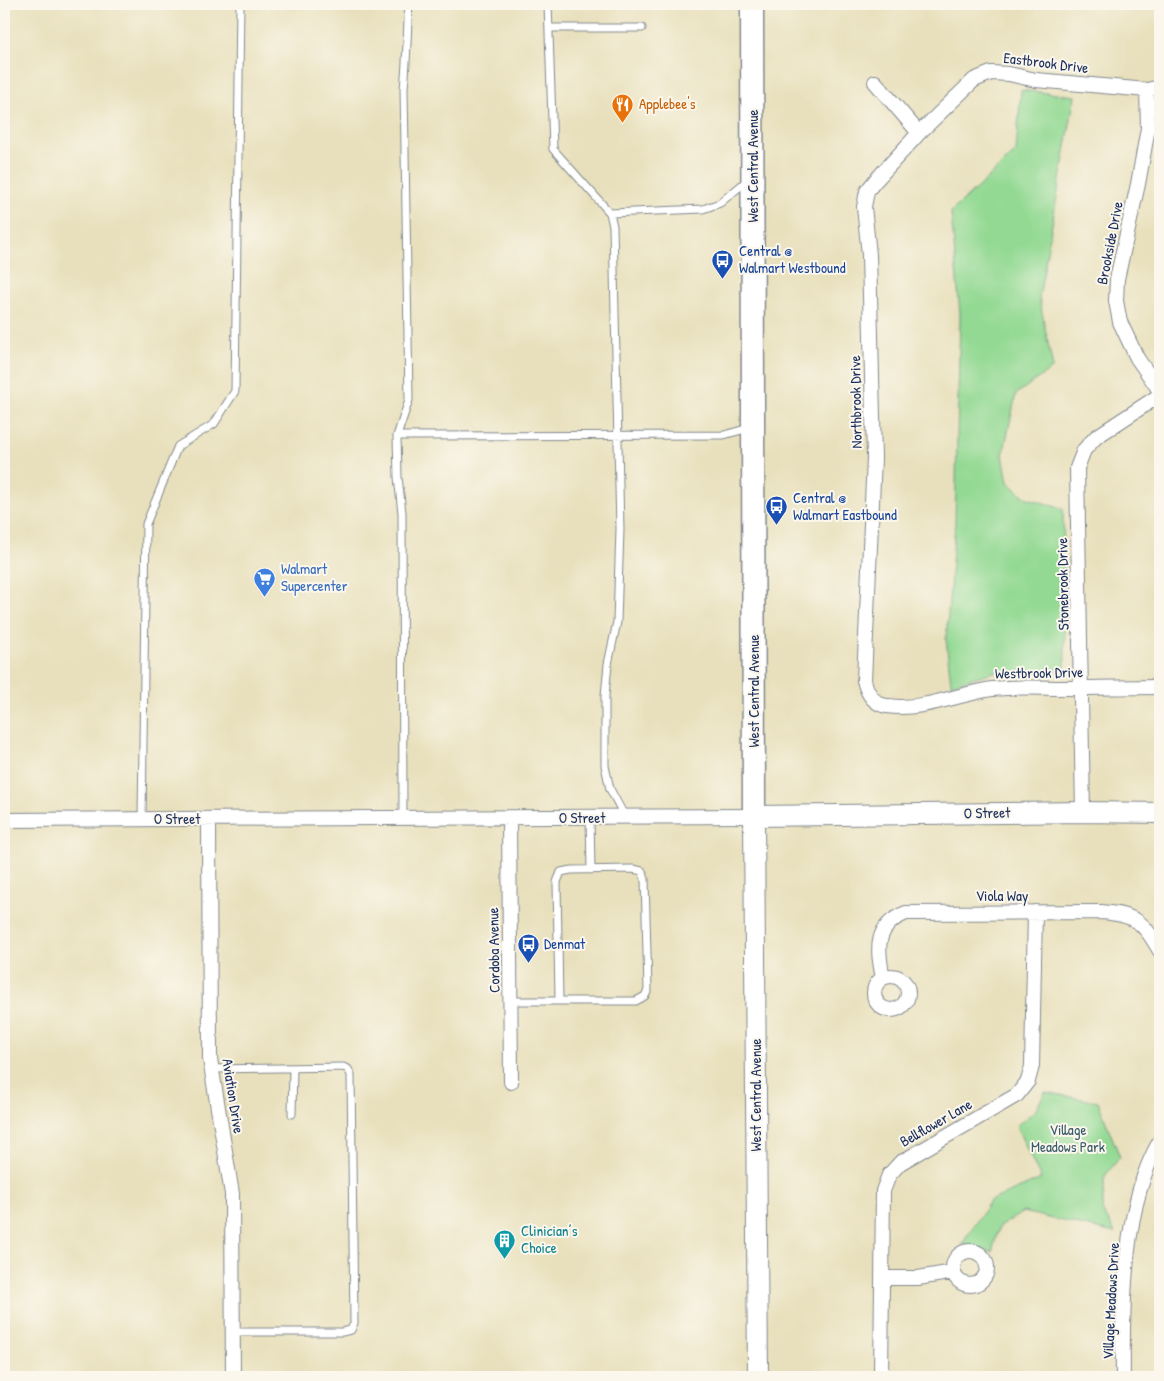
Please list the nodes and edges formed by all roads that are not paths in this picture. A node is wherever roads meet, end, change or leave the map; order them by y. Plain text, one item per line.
1 (240, 4) edge
2 (409, 4) edge
3 (548, 4) edge
4 (752, 4) edge
5 (549, 28) junction
6 (642, 28) dead end
7 (876, 82) dead end
8 (1154, 89) edge
9 (919, 133) junction
10 (753, 176) junction
11 (610, 212) junction
12 (1160, 393) edge
13 (754, 426) junction
14 (397, 436) junction
15 (618, 436) junction
16 (1160, 687) edge
17 (1081, 688) junction
18 (866, 691) joint
19 (1083, 812) junction
20 (1160, 813) edge
21 (754, 816) junction
22 (625, 817) junction
23 (403, 818) junction
24 (509, 818) junction
25 (590, 818) junction
26 (142, 819) junction
27 (210, 819) junction
28 (4, 820) edge
29 (590, 870) junction
30 (1035, 912) junction
31 (1160, 951) edge
32 (883, 978) dead end
33 (511, 1001) junction
34 (558, 1001) junction
35 (293, 1068) junction
36 (212, 1069) junction
37 (511, 1082) dead end
38 (292, 1114) dead end
39 (1160, 1141) edge
40 (954, 1272) dead end
41 (882, 1278) junction
42 (233, 1332) junction
43 (233, 1377) edge
44 (758, 1377) edge
45 (881, 1377) edge
46 (1123, 1377) edge

1 - 26 lane
2 - 14 lane
3 - 5 lane
4 - 10 main road, West Central Avenue
5 - 6 lane
5 - 11 lane
7 - 9 street
8 - 9 street, Eastbrook Drive
8 - 12 street, Brookside Drive
9 - 18 street, Northbrook Drive
10 - 11 lane
10 - 13 main road, West Central Avenue
11 - 15 lane
12 - 17 street, Stonebrook Drive
13 - 15 lane
13 - 21 main road, West Central Avenue
14 - 15 lane
14 - 23 lane
15 - 22 lane
16 - 17 street, Westbrook Drive
17 - 18 street, Westbrook Drive
17 - 19 street, Stonebrook Drive
19 - 20 main road, O Street
19 - 21 main road, O Street
21 - 22 street, O Street
21 - 44 main road, West Central Avenue
22 - 25 street, O Street
23 - 24 street, O Street
23 - 27 street, O Street
24 - 25 street, O Street
24 - 33 street, Cordoba Avenue
25 - 29 lane
26 - 27 street, O Street
26 - 28 street, O Street
27 - 36 street, Aviation Drive
29 - 34 lane
29 - 34 lane
30 - 31 street, Viola Way
30 - 32 street, Viola Way
30 - 41 street, Bellflower Lane
33 - 34 lane
33 - 37 street, Cordoba Avenue
35 - 36 lane
35 - 38 lane
35 - 42 lane
36 - 42 street, Aviation Drive
39 - 46 street, Village Meadows Drive
40 - 41 street
41 - 45 street, Bellflower Lane
42 - 43 street, Aviation Drive

